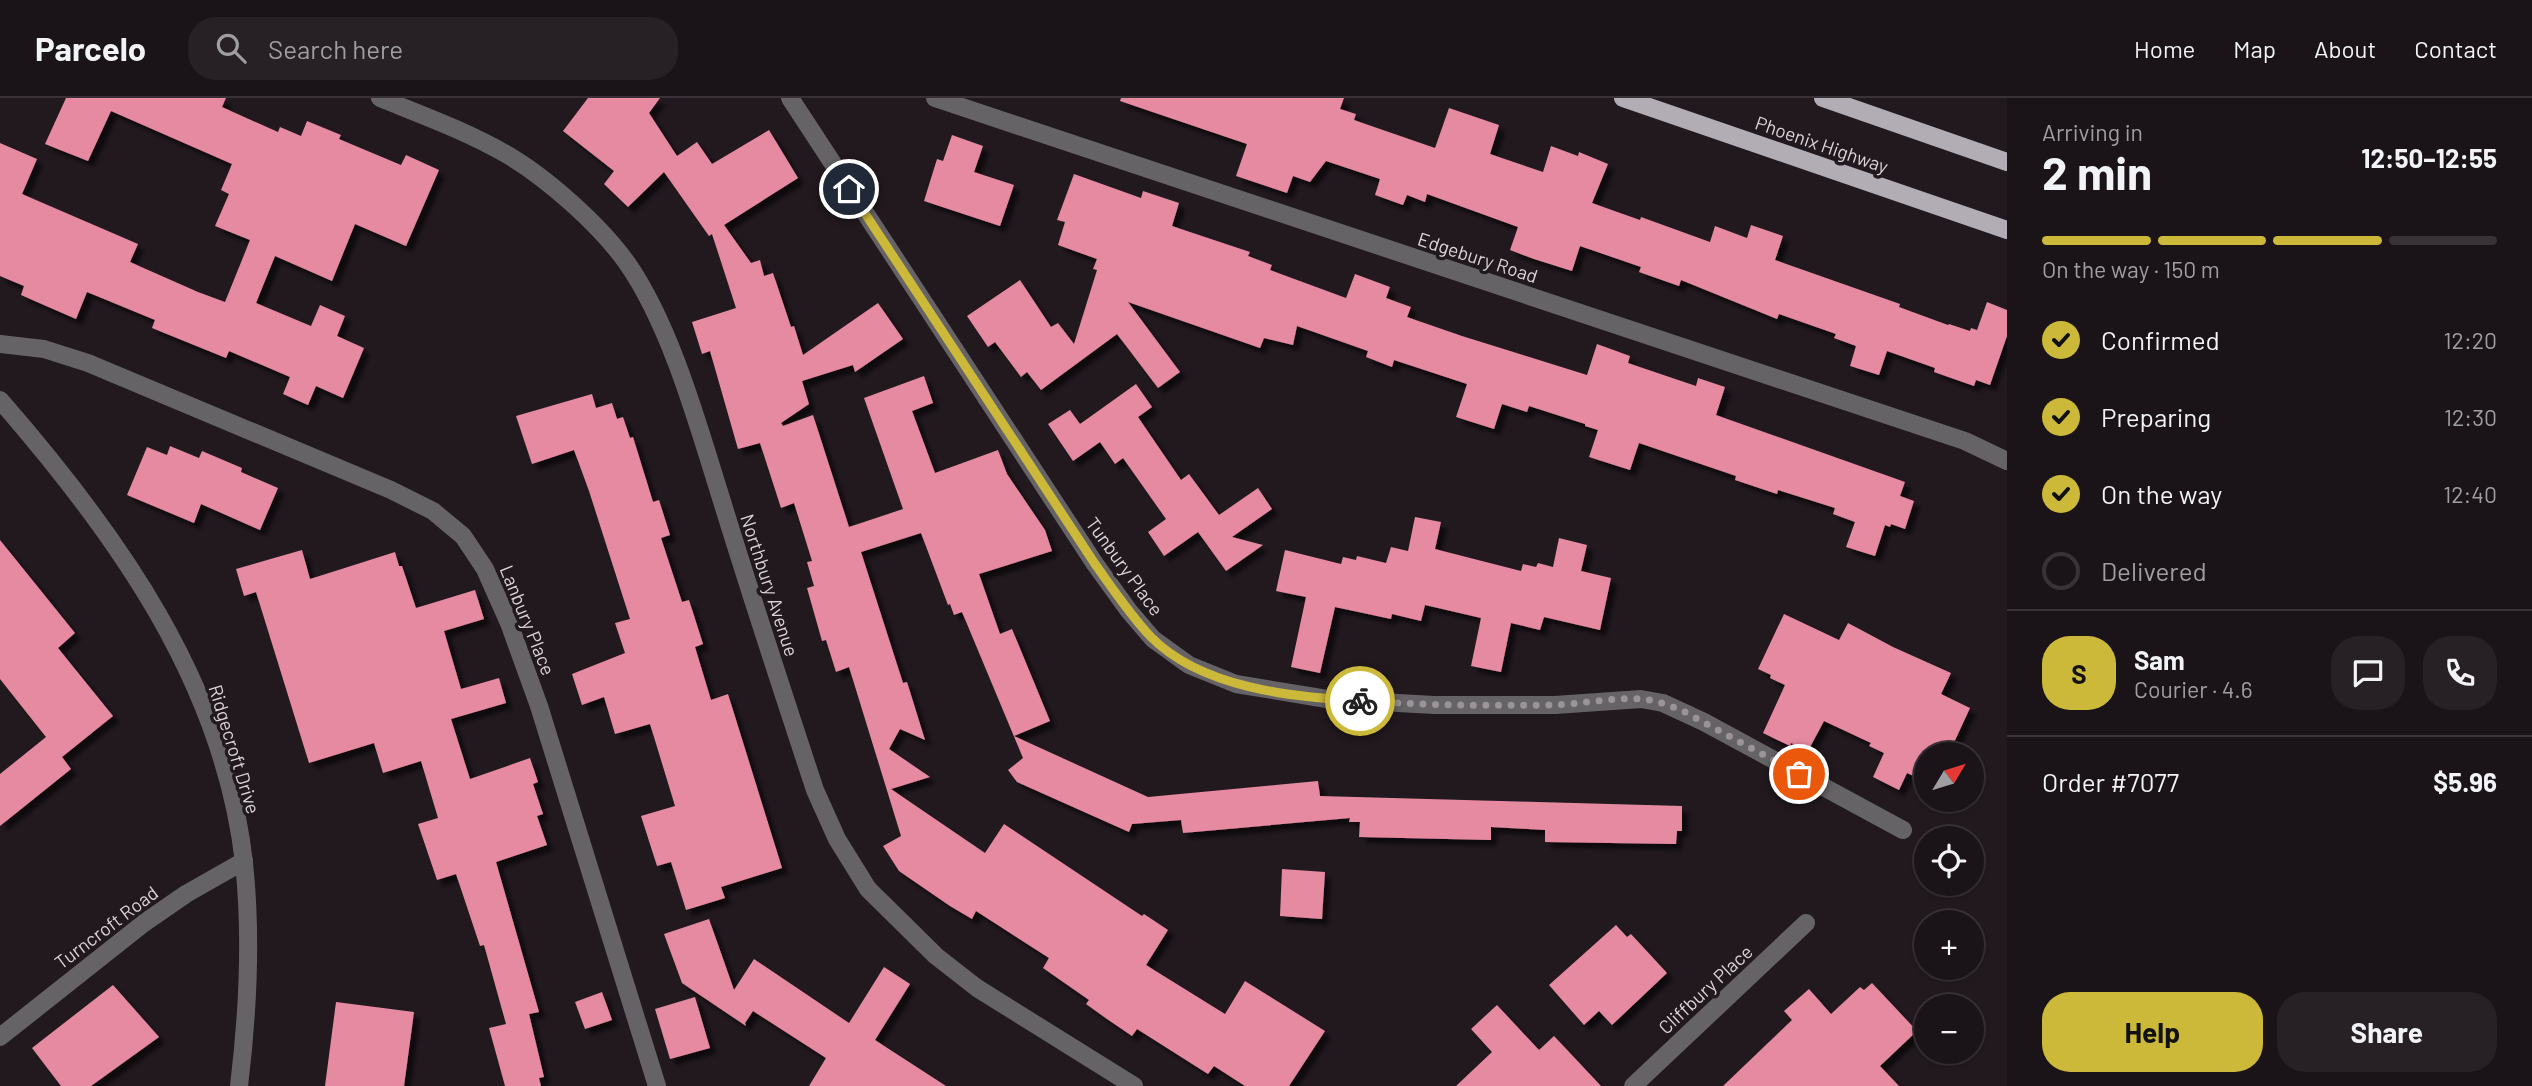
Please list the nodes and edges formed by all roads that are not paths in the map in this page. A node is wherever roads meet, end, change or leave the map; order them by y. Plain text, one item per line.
1 (380, 98) edge
2 (790, 98) edge
3 (934, 98) edge
4 (1623, 98) edge
5 (1823, 98) edge
6 (2007, 162) edge
7 (2007, 230) edge
8 (0, 344) edge
9 (0, 400) edge
10 (2007, 461) edge
11 (1903, 830) dead end
12 (244, 861) junction
13 (1805, 923) dead end
14 (0, 1037) edge
15 (239, 1086) edge
16 (657, 1086) edge
17 (1134, 1086) edge
18 (1633, 1086) edge

1 - 17 street, Northbury Avenue
2 - 11 street, Tunbury Place
3 - 10 street, Edgebury Road
4 - 7 main road, Phoenix Highway
5 - 6 main road
8 - 16 street, Lanbury Place
9 - 12 street, Ridgecroft Drive
12 - 14 street, Turncroft Road
12 - 15 street, Ridgecroft Drive
13 - 18 street, Cliffbury Place

